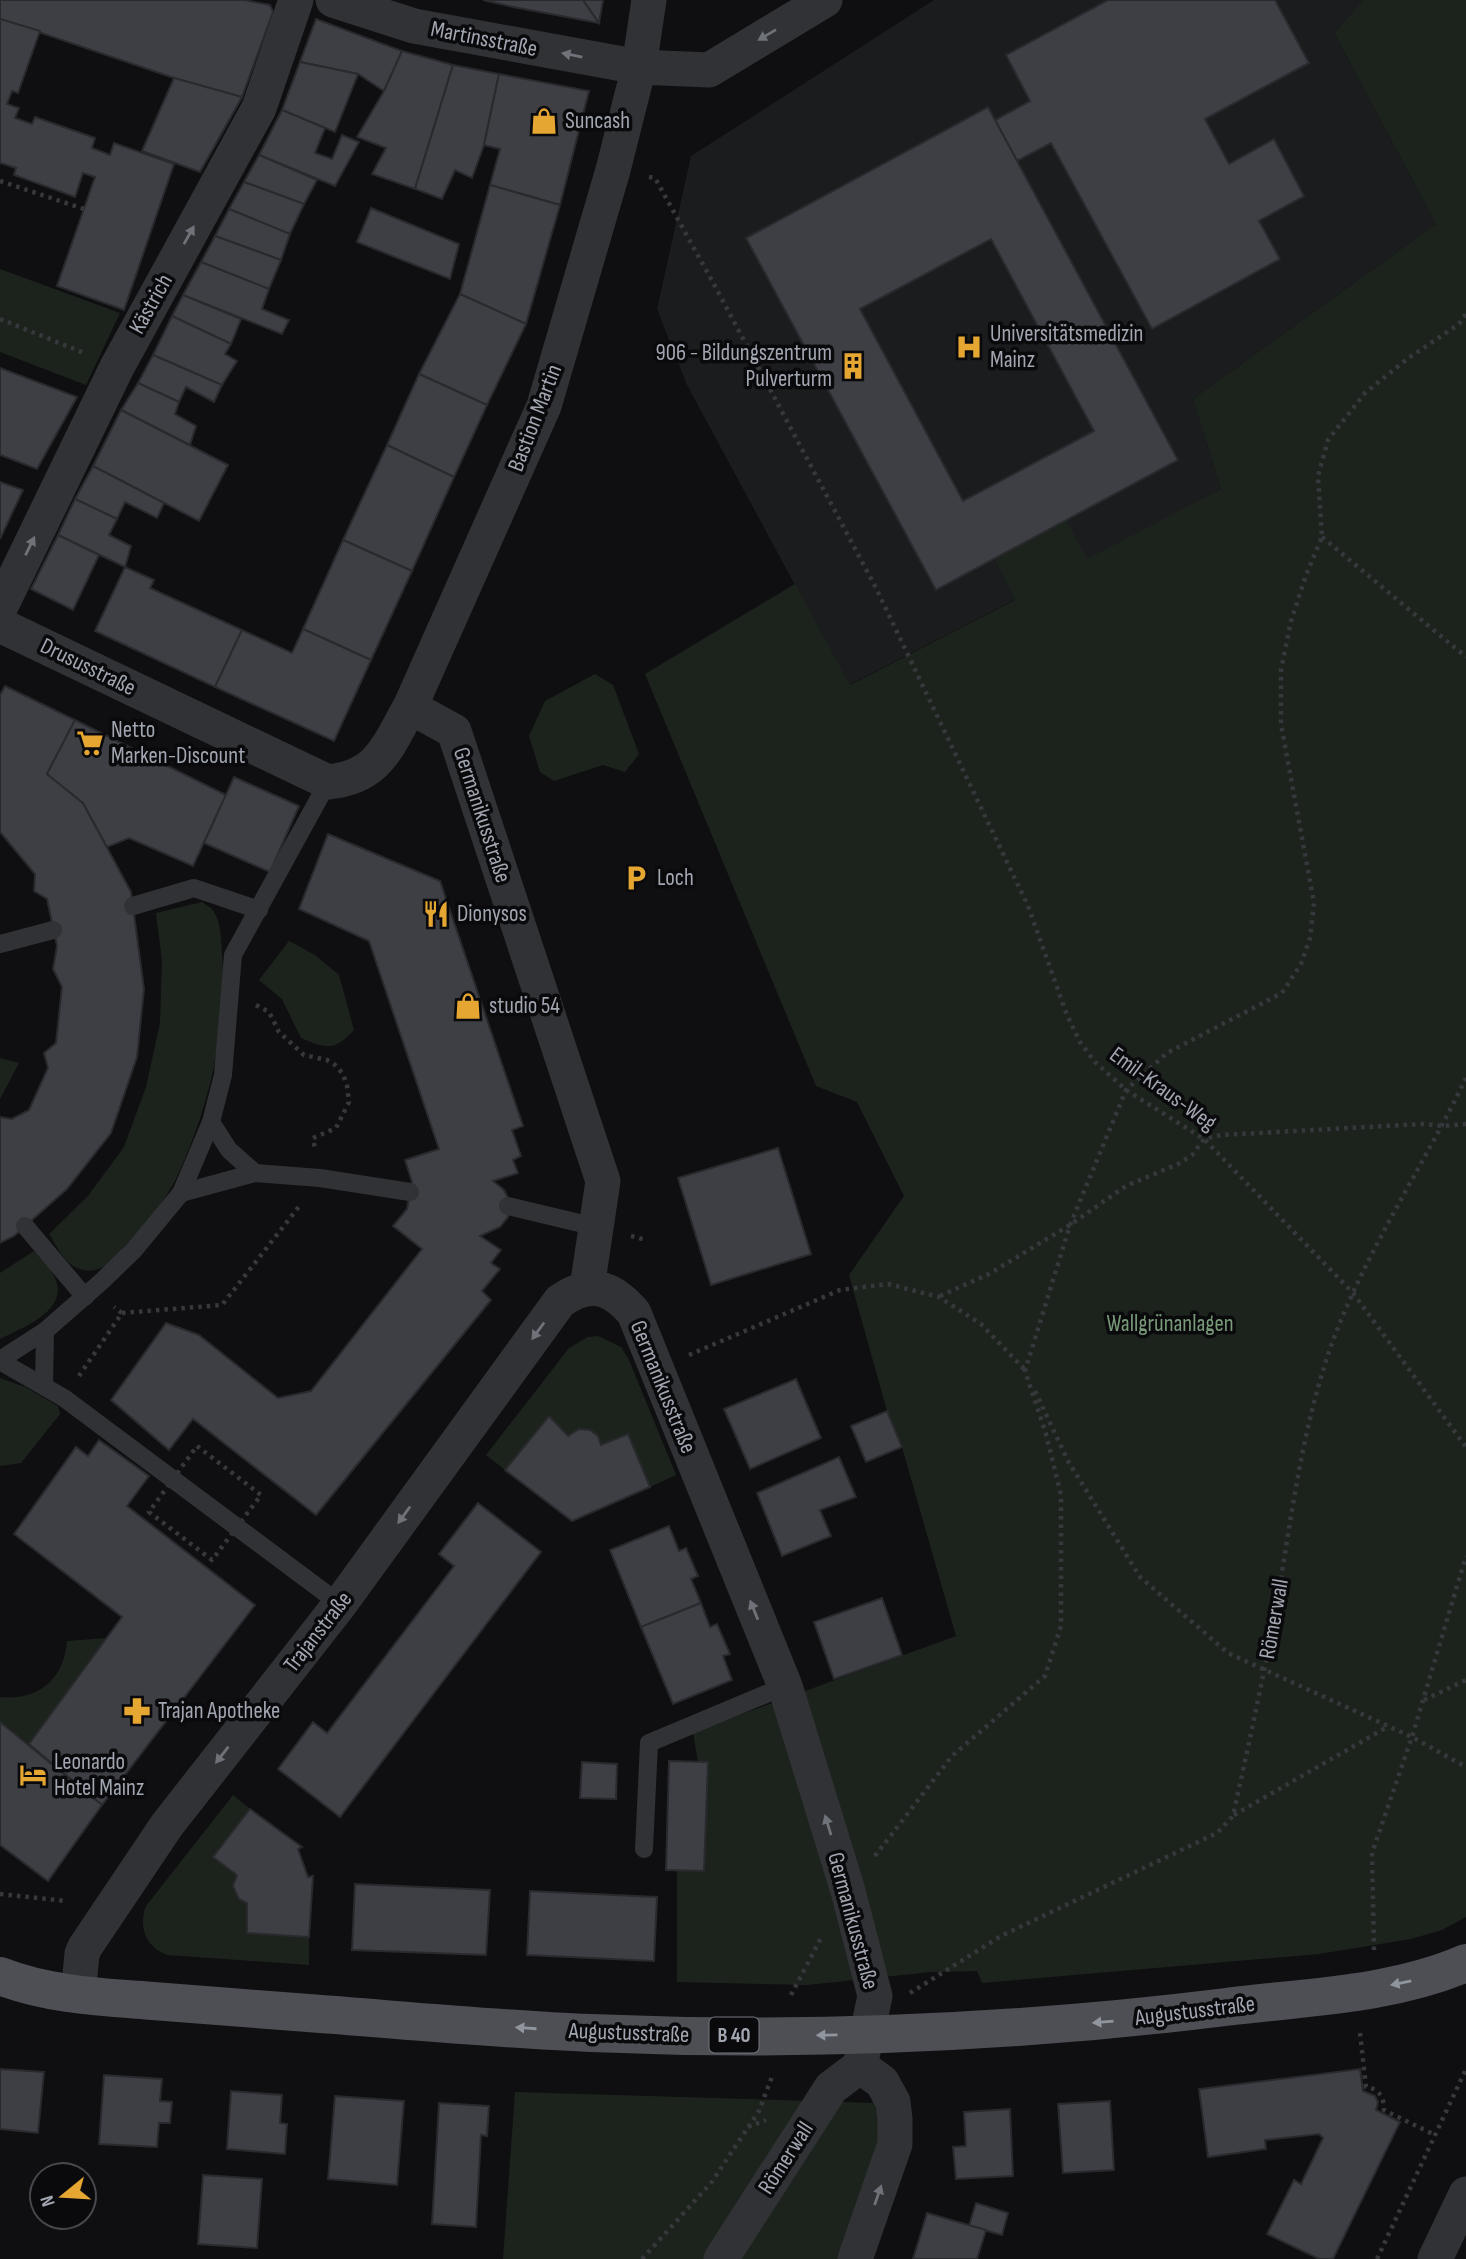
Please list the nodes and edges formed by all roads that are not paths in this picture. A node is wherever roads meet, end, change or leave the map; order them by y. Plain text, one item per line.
1 (296, 0) edge
2 (333, 0) edge
3 (649, 0) edge
4 (825, 0) edge
5 (639, 67) junction
6 (0, 608) edge
7 (0, 625) edge
8 (410, 707) junction
9 (328, 782) junction
10 (133, 906) dead end
11 (259, 910) junction
12 (53, 930) dead end
13 (0, 944) edge
14 (211, 1122) junction
15 (255, 1172) junction
16 (410, 1192) dead end
17 (181, 1193) junction
18 (508, 1206) dead end
19 (25, 1226) dead end
20 (596, 1227) junction
21 (587, 1288) junction
22 (85, 1297) junction
23 (45, 1331) junction
24 (0, 1360) edge
25 (44, 1386) junction
26 (340, 1604) junction
27 (785, 1686) junction
28 (645, 1849) dead end
29 (1466, 1963) edge
30 (0, 1976) edge
31 (78, 1995) junction
32 (864, 2050) junction
33 (1466, 2194) edge
34 (721, 2259) edge
35 (855, 2259) edge
36 (1436, 2259) edge

6 -> 1 street, Kästrich
5 -> 2 street, Martinsstraße
3 - 5 street, Bastion Martin
4 -> 5 street, Martinsstraße
5 - 8 street, Bastion Martin
7 - 9 street, Drususstraße
8 - 9 street, Bastion Martin
8 - 20 street, Germanikusstraße
9 - 11 lane
10 - 11 lane
11 - 14 lane
12 - 13 lane
14 - 15 lane
14 - 17 lane
15 - 16 lane
15 - 17 lane
17 - 22 lane
18 - 20 lane
19 - 22 lane
20 - 21 street, Germanikusstraße
21 -> 26 street, Trajanstraße
27 -> 21 street, Germanikusstraße
22 - 23 lane
23 - 24 lane
23 - 25 lane
24 - 25 lane
25 - 26 lane
26 -> 31 street, Trajanstraße
27 - 28 lane
32 -> 27 street, Germanikusstraße
29 -> 32 main road, Augustusstraße / B 40
30 - 31 main road, Augustusstraße / B 40
32 -> 31 main road, Augustusstraße / B 40
32 - 34 street, Römerwall
35 -> 32 street
33 - 36 street

